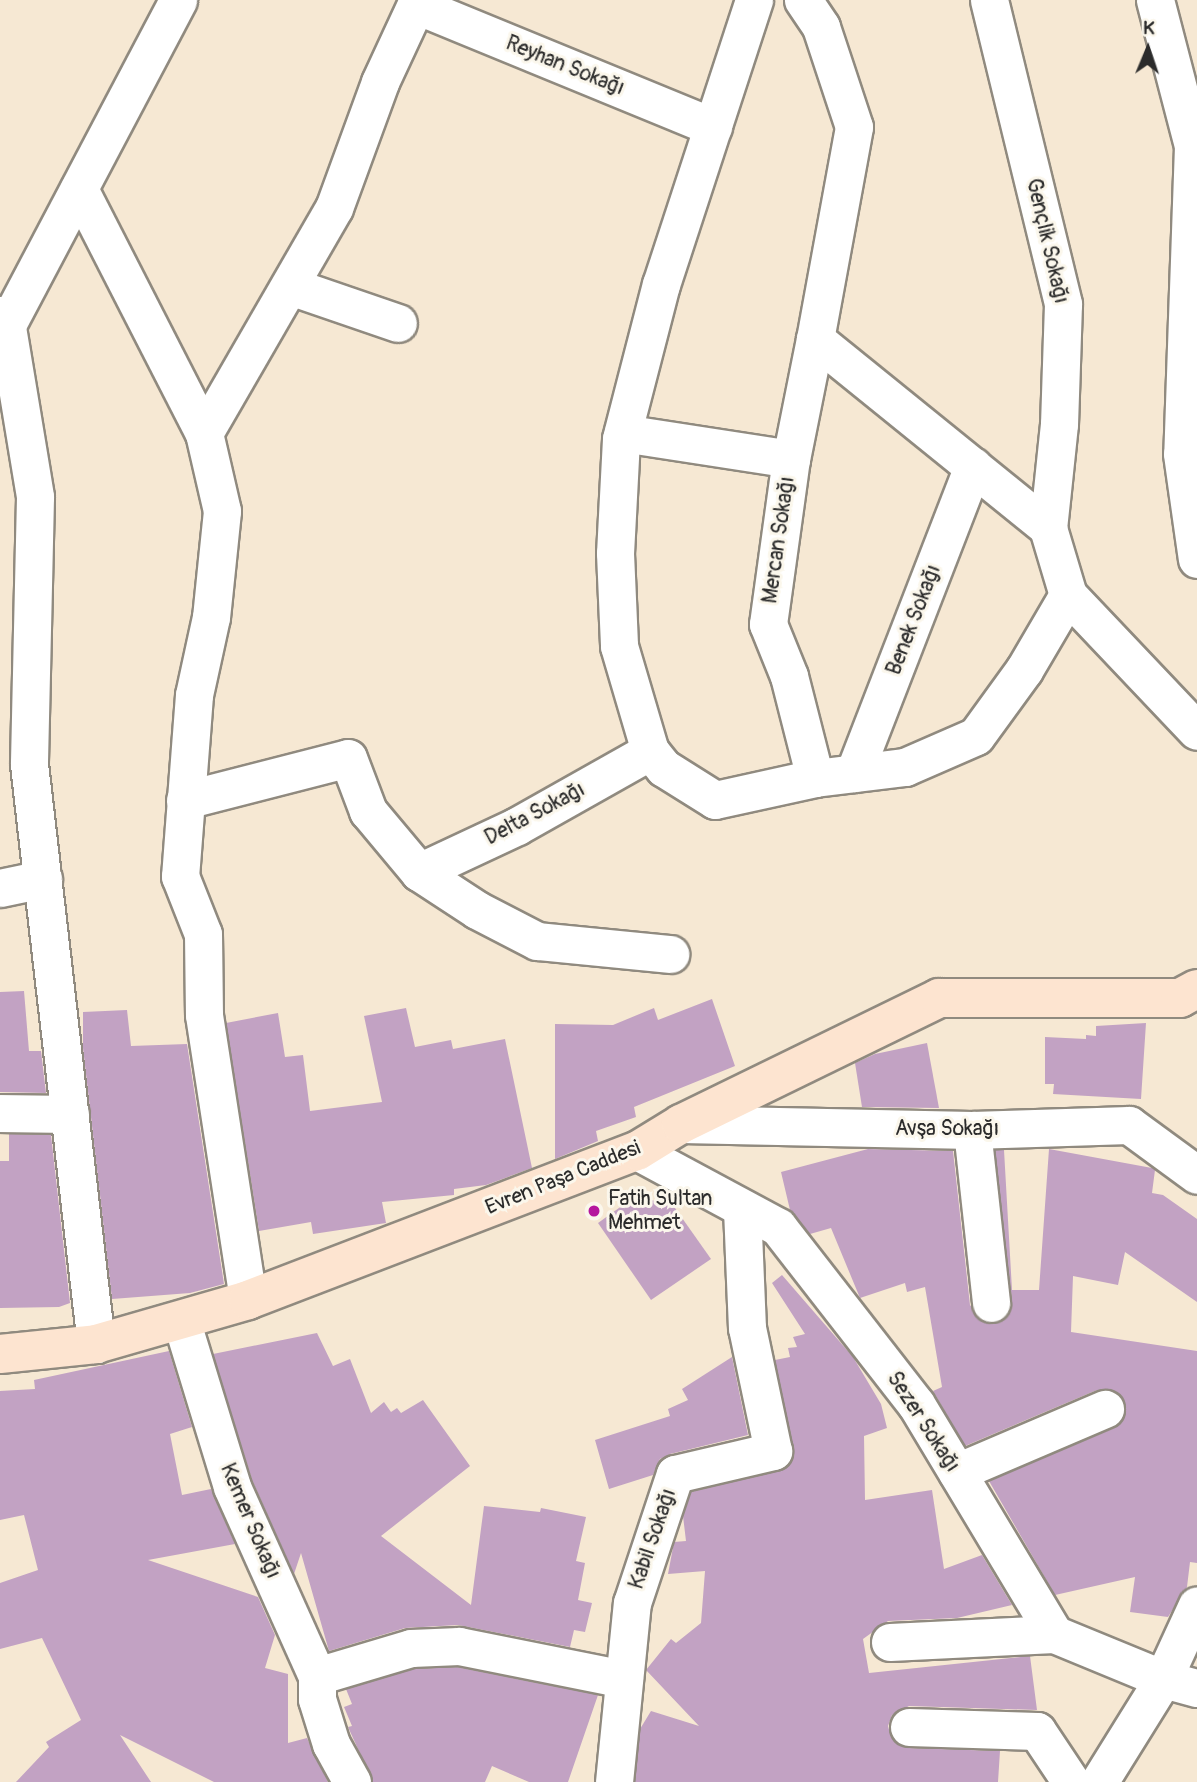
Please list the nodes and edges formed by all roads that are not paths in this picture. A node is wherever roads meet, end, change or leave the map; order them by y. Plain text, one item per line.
1 (178, 0) edge
2 (754, 0) edge
3 (803, 0) edge
4 (1155, 0) edge
5 (990, 1) edge
6 (417, 2) edge
7 (713, 128) junction
8 (79, 189) junction
9 (290, 286) junction
10 (398, 323) dead end
11 (2, 325) edge
12 (815, 339) junction
13 (204, 433) junction
14 (622, 433) junction
15 (791, 459) junction
16 (974, 466) junction
17 (1048, 528) junction
18 (1197, 558) edge
19 (1068, 595) junction
20 (1197, 731) edge
21 (650, 751) junction
22 (854, 773) junction
23 (815, 778) junction
24 (185, 800) junction
25 (419, 872) junction
26 (43, 879) junction
27 (0, 888) edge
28 (670, 954) dead end
29 (1197, 989) edge
30 (0, 1113) edge
31 (69, 1114) junction
32 (681, 1124) junction
33 (972, 1130) junction
34 (637, 1152) junction
35 (1197, 1175) edge
36 (743, 1208) junction
37 (248, 1300) junction
38 (991, 1303) dead end
39 (182, 1323) junction
40 (96, 1344) junction
41 (0, 1354) edge
42 (1105, 1409) dead end
43 (957, 1472) junction
44 (1197, 1605) edge
45 (1054, 1634) junction
46 (890, 1642) dead end
47 (317, 1676) junction
48 (624, 1679) junction
49 (1180, 1684) edge
50 (909, 1727) dead end
51 (352, 1782) edge
52 (614, 1782) edge
53 (1071, 1782) edge
54 (1099, 1782) edge

1 - 8 street
2 - 7 street
3 - 12 street, Mercan Sokağı
4 - 18 street
5 - 17 street, Gençlik Sokağı
6 - 7 street, Reyhan Sokağı
6 - 9 street
7 - 14 street
8 - 11 street
8 - 13 street
9 - 10 street
9 - 13 street
11 - 26 street
12 - 15 street, Mercan Sokağı
12 - 16 street
13 - 24 street
14 - 15 street
14 - 21 street
15 - 23 street, Mercan Sokağı
16 - 17 street
16 - 22 street, Benek Sokağı
17 - 19 street
19 - 20 street
19 - 22 street
21 - 23 street
21 - 25 street, Delta Sokağı
22 - 23 street
24 - 25 street
24 - 37 street
25 - 28 street
26 - 27 street
26 - 31 street
29 - 32 main road, Evren Paşa Caddesi
30 - 31 street
31 - 40 street
32 - 33 street, Avşa Sokağı
32 - 34 main road, Evren Paşa Caddesi
33 - 35 street, Avşa Sokağı
33 - 38 street
34 - 36 street, Sezer Sokağı
34 - 37 main road, Evren Paşa Caddesi
36 - 43 street, Sezer Sokağı
36 - 48 street, Kabil Sokağı
37 - 39 main road, Evren Paşa Caddesi
39 - 40 main road, Evren Paşa Caddesi
39 - 47 street, Kemer Sokağı
40 - 41 main road, Evren Paşa Caddesi
42 - 43 street
43 - 45 street, Sezer Sokağı
44 - 49 street
45 - 46 street
45 - 49 street
47 - 48 street
47 - 51 street, Kemer Sokağı
48 - 52 street, Kabil Sokağı
49 - 54 street
50 - 53 street

